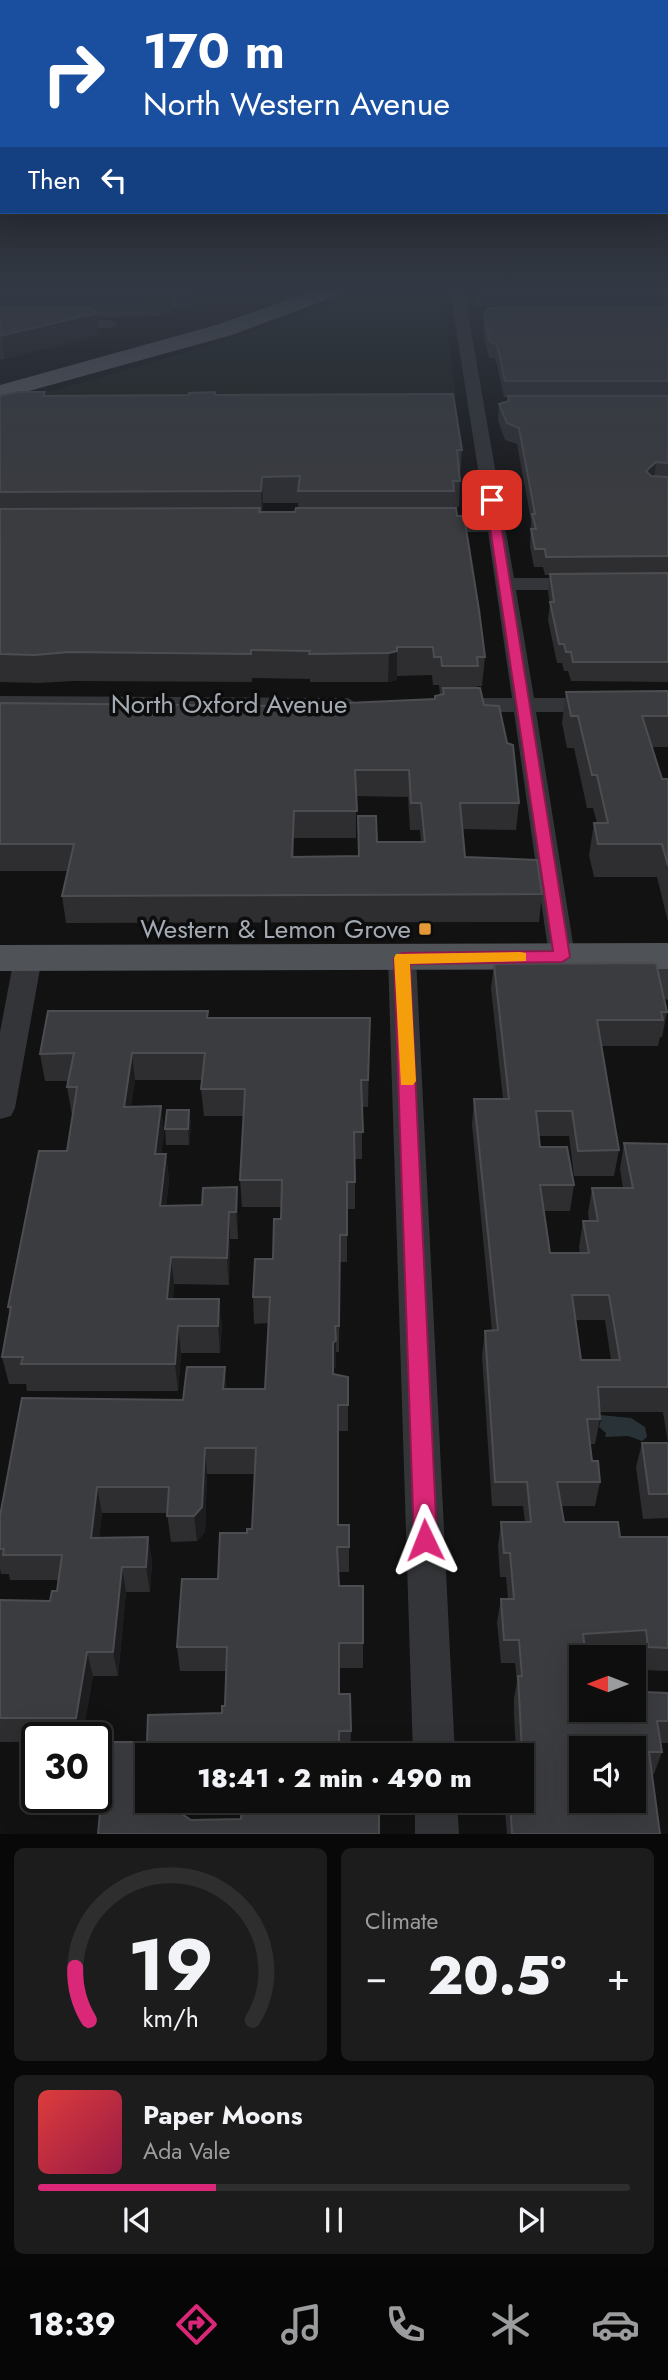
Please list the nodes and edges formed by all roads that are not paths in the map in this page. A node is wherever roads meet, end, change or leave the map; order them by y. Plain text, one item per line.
1 (61, 376) edge
2 (470, 376) edge
3 (0, 392) edge
4 (470, 405) junction
5 (497, 405) edge
6 (416, 526) edge
7 (496, 526) junction
8 (604, 583) edge
9 (505, 584) junction
10 (0, 703) edge
11 (370, 705) edge
12 (435, 705) edge
13 (523, 705) junction
14 (668, 705) edge
15 (562, 957) junction
16 (14, 958) edge
17 (402, 958) junction
18 (665, 967) edge
19 (0, 1108) edge
20 (434, 1743) edge
21 (436, 1813) edge
22 (437, 1834) edge

1 - 3 highway
2 - 4 street
4 - 5 street
4 - 7 street
6 - 7 street
7 - 9 street
8 - 9 street
9 - 13 street
10 - 11 street, North Oxford Avenue
12 - 13 street
13 - 14 street
13 - 15 street
15 - 17 main road
15 - 18 main road
16 - 17 main road
16 - 19 street
17 - 20 street
21 - 22 street

